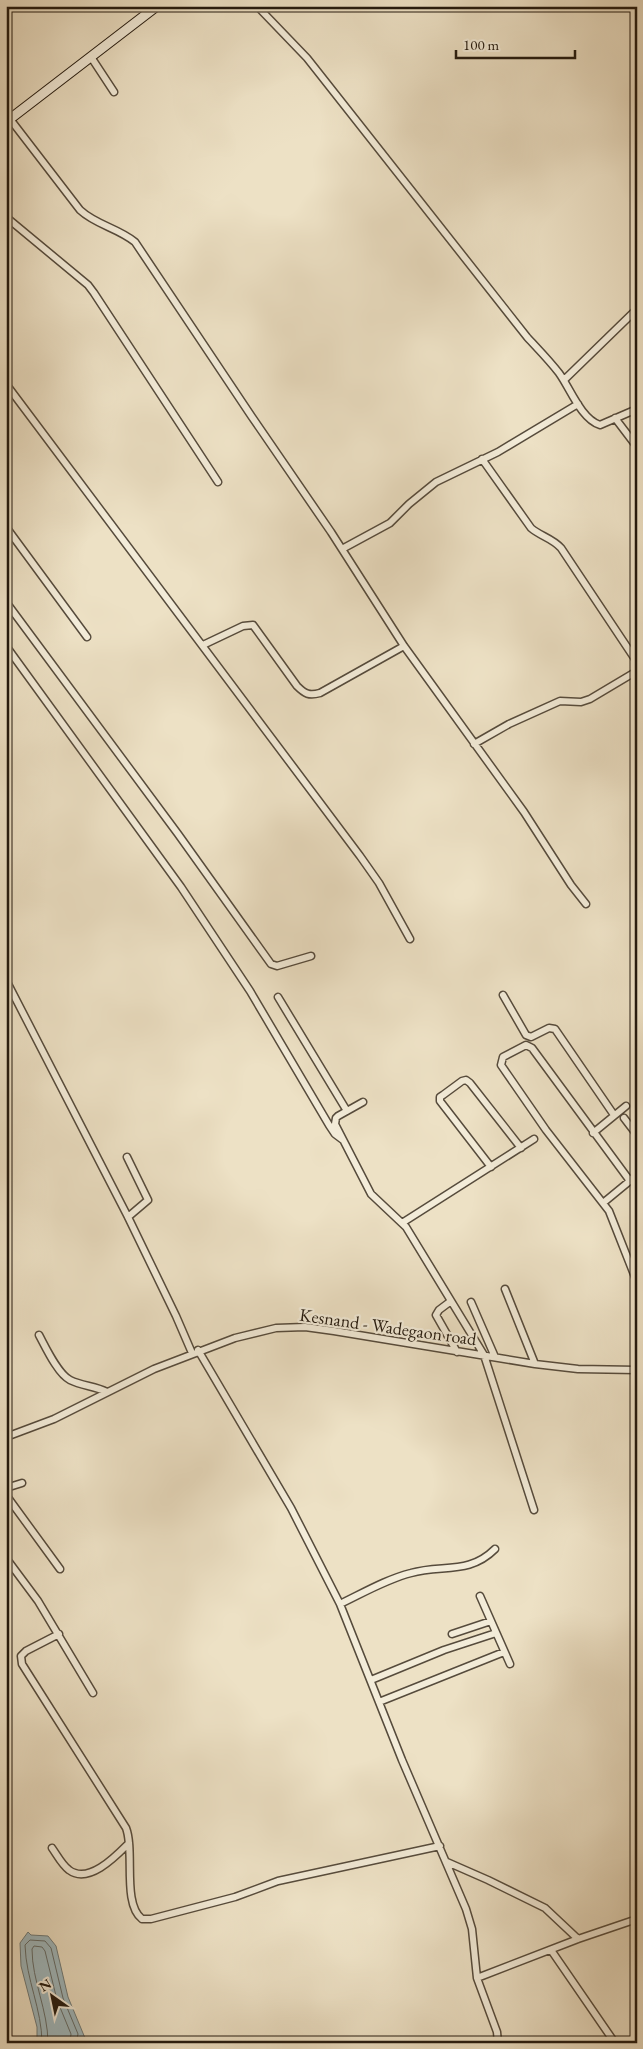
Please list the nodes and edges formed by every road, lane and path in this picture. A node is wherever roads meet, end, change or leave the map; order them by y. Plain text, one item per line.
1 (157, 6) edge
2 (257, 6) edge
3 (91, 57) junction
4 (114, 92) dead end
5 (8, 120) edge
6 (6, 217) edge
7 (637, 308) edge
8 (564, 380) junction
9 (6, 384) edge
10 (578, 404) junction
11 (637, 408) edge
12 (616, 418) junction
13 (637, 447) edge
14 (482, 459) junction
15 (218, 482) dead end
16 (6, 527) edge
17 (342, 549) junction
18 (6, 602) edge
19 (87, 637) dead end
20 (203, 645) junction
21 (6, 646) edge
22 (404, 646) junction
23 (637, 662) edge
24 (637, 672) edge
25 (474, 744) junction
26 (586, 904) dead end
27 (410, 939) dead end
28 (311, 956) dead end
29 (6, 980) edge
30 (503, 995) dead end
31 (278, 997) dead end
32 (529, 1036) junction
33 (528, 1046) junction
34 (363, 1102) dead end
35 (626, 1106) dead end
36 (347, 1111) junction
37 (614, 1115) junction
38 (624, 1118) dead end
39 (593, 1133) junction
40 (637, 1134) edge
41 (343, 1140) junction
42 (534, 1140) dead end
43 (521, 1148) junction
44 (127, 1157) dead end
45 (491, 1167) junction
46 (637, 1175) edge
47 (630, 1181) junction
48 (603, 1203) junction
49 (128, 1217) junction
50 (402, 1223) junction
51 (637, 1282) edge
52 (505, 1289) dead end
53 (451, 1301) junction
54 (471, 1302) dead end
55 (39, 1336) dead end
56 (195, 1352) junction
57 (457, 1352) junction
58 (484, 1355) junction
59 (495, 1357) junction
60 (536, 1364) junction
61 (637, 1370) edge
62 (107, 1392) junction
63 (6, 1436) edge
64 (22, 1483) dead end
65 (6, 1488) edge
66 (6, 1495) edge
67 (534, 1510) dead end
68 (495, 1549) dead end
69 (6, 1558) edge
70 (60, 1569) dead end
71 (480, 1596) dead end
72 (340, 1604) junction
73 (491, 1621) junction
74 (496, 1633) junction
75 (59, 1634) junction
76 (452, 1634) dead end
77 (504, 1652) junction
78 (510, 1664) dead end
79 (370, 1680) junction
80 (93, 1692) dead end
81 (379, 1702) junction
82 (129, 1843) junction
83 (440, 1846) junction
84 (52, 1848) dead end
85 (447, 1862) junction
86 (637, 1920) edge
87 (578, 1939) junction
88 (551, 1950) junction
89 (477, 1978) junction
90 (498, 2043) edge
91 (615, 2043) edge

1 - 3 main road
2 - 8 street
3 - 4 street
3 - 5 main road
5 - 17 street
6 - 15 street
7 - 8 street
8 - 10 street
9 - 20 street
10 - 12 street
10 - 14 street
11 - 12 street
12 - 13 street
14 - 17 street
14 - 23 street
16 - 19 street
17 - 22 street
18 - 28 street
20 - 22 street
20 - 27 street
21 - 41 street
22 - 25 street
24 - 25 street
25 - 26 street
29 - 49 street
30 - 32 street
31 - 36 street
32 - 33 street
32 - 37 street
33 - 39 street
33 - 48 street
34 - 36 street
35 - 37 street
36 - 41 street
37 - 39 street
38 - 40 street
39 - 47 street
41 - 50 street
42 - 43 street
43 - 45 street
43 - 45 street
44 - 49 street
45 - 50 street
46 - 47 street
47 - 48 street
48 - 51 street
49 - 56 street
50 - 53 street
52 - 60 street
53 - 57 street
53 - 58 street
54 - 59 street
55 - 62 street
56 - 57 street, Kesnand - Wadegaon road
56 - 62 street, Kesnand - Wadegaon road
56 - 72 street
57 - 58 street, Kesnand - Wadegaon road
58 - 59 street, Kesnand - Wadegaon road
58 - 67 street
59 - 60 street, Kesnand - Wadegaon road
60 - 61 street, Kesnand - Wadegaon road
62 - 63 street, Kesnand - Wadegaon road
64 - 65 street
66 - 70 street
68 - 72 street
69 - 75 street
71 - 73 street
72 - 79 street
73 - 74 street
73 - 76 street
74 - 77 street
74 - 79 street
75 - 80 street
75 - 82 street
77 - 78 street
77 - 81 street
79 - 81 street
81 - 83 street
82 - 83 street
82 - 84 street
83 - 85 street
85 - 87 street
85 - 89 street
86 - 87 street
87 - 88 street
88 - 89 street
88 - 91 street
89 - 90 street

